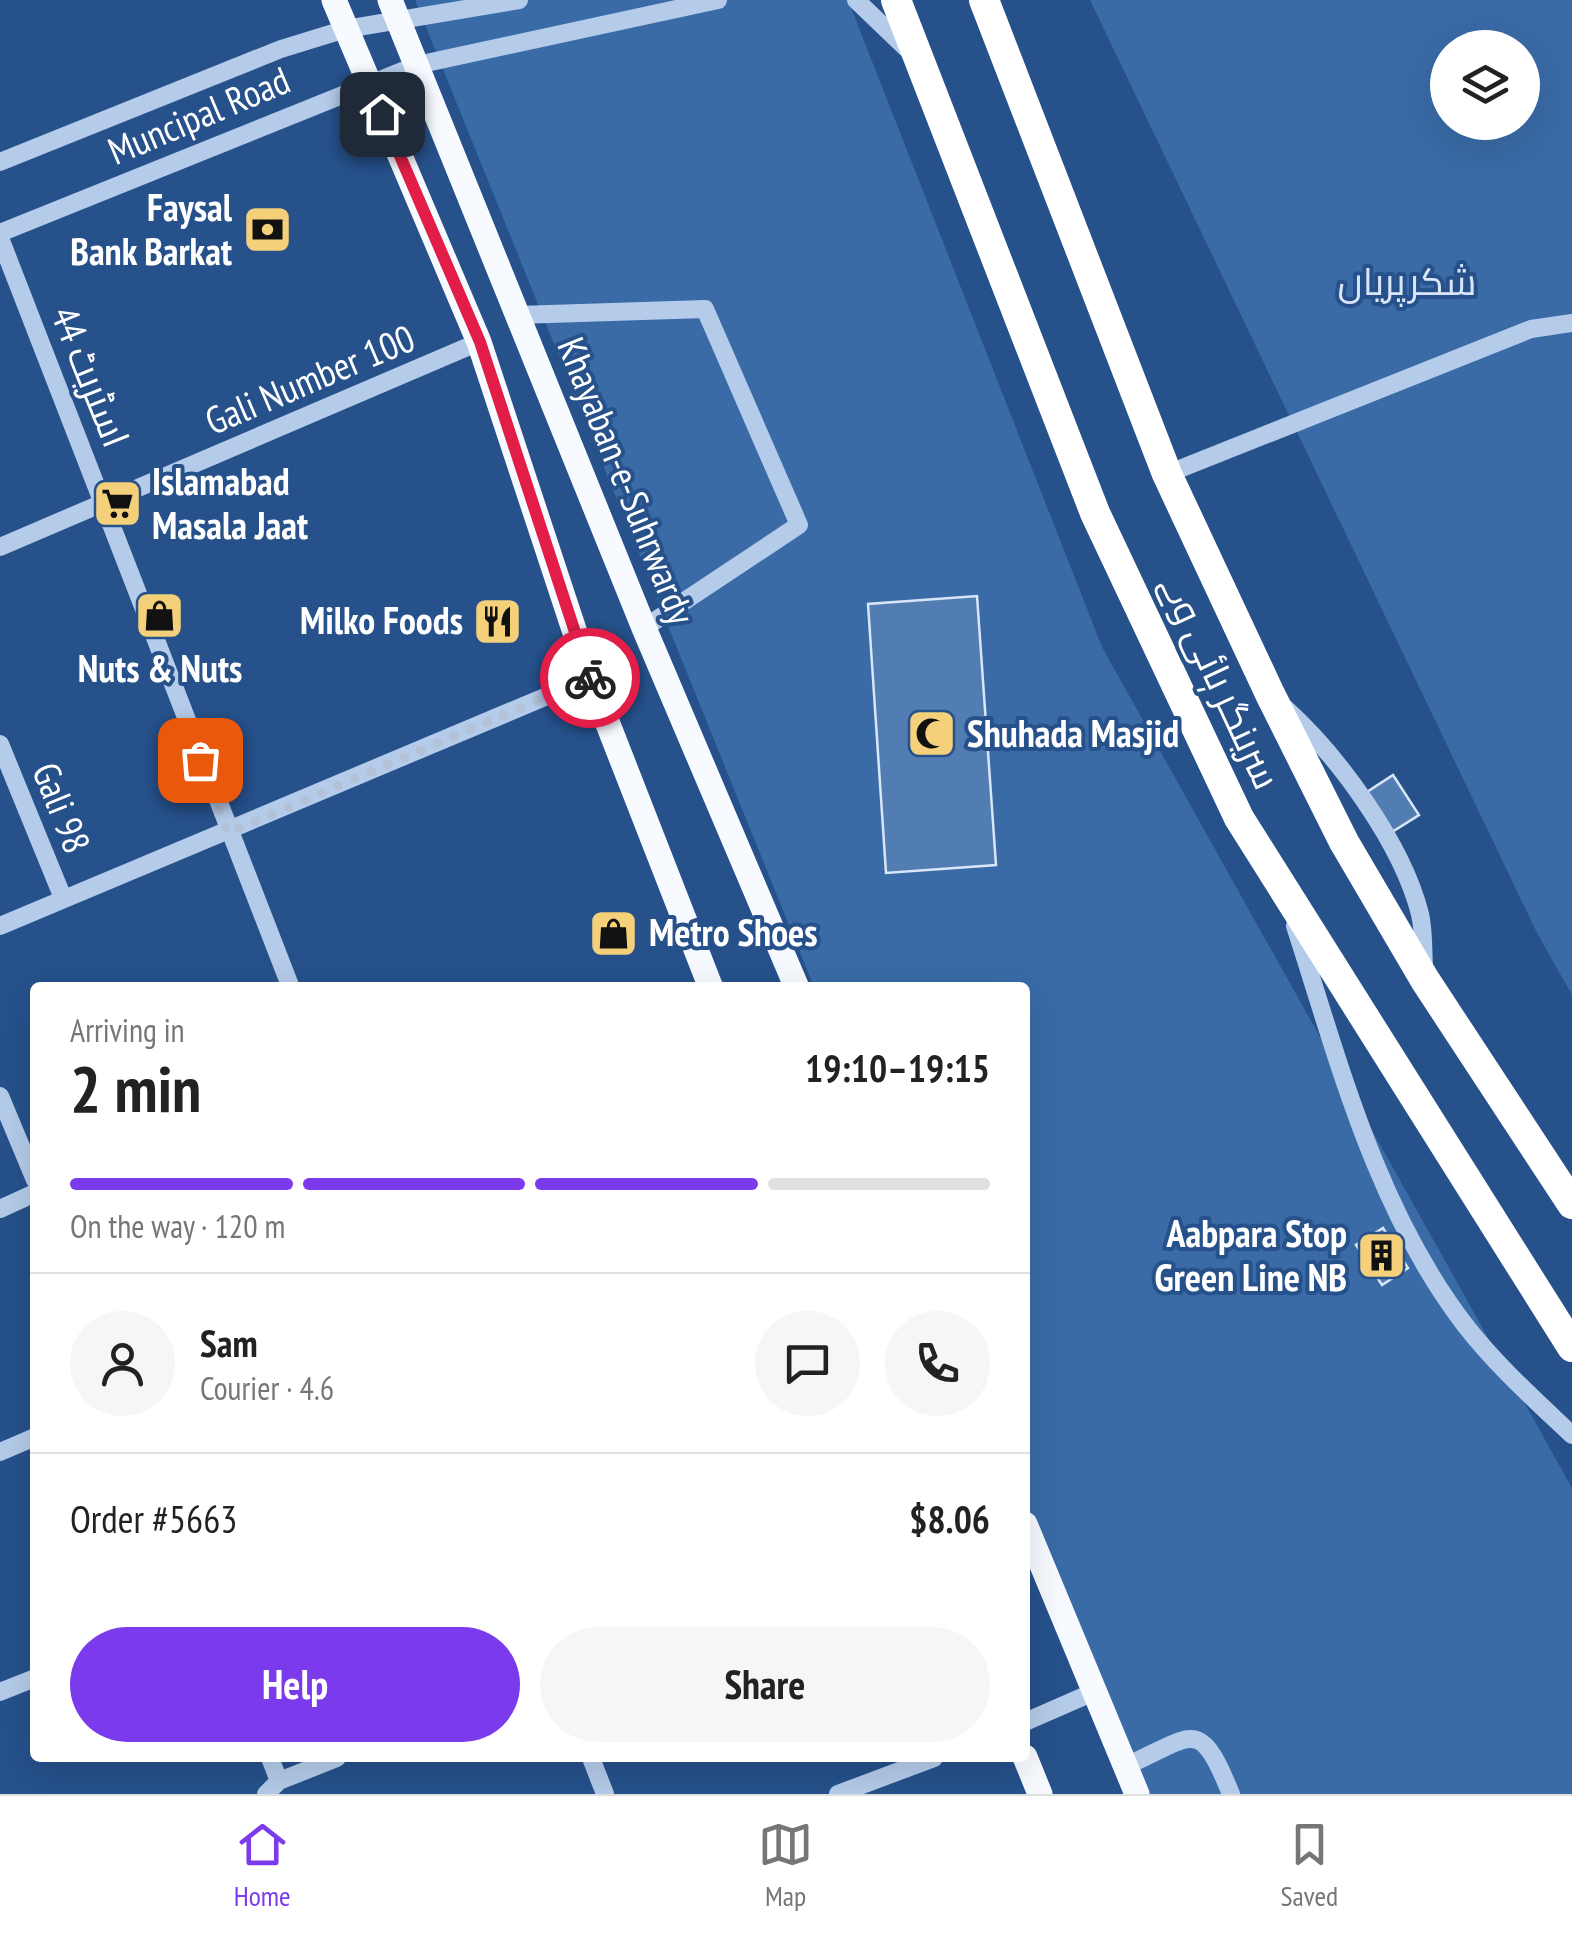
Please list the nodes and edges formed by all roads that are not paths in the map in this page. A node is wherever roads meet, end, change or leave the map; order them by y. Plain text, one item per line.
1 (334, 0) edge
2 (518, 0) edge
3 (718, 0) edge
4 (856, 0) edge
5 (896, 0) edge
6 (984, 0) edge
7 (394, 10) edge
8 (346, 29) junction
9 (416, 65) junction
10 (926, 72) junction
11 (369, 81) junction
12 (0, 162) edge
13 (0, 236) edge
14 (518, 315) junction
15 (1572, 322) edge
16 (480, 342) junction
17 (1167, 474) junction
18 (105, 504) junction
19 (0, 546) edge
20 (644, 628) junction
21 (590, 678) junction
22 (0, 744) edge
23 (228, 833) junction
24 (1284, 892) junction
25 (62, 898) junction
26 (0, 926) edge
27 (289, 982) edge
28 (707, 982) edge
29 (794, 982) edge
30 (0, 1096) edge
31 (28, 1143) edge
32 (30, 1195) edge
33 (1572, 1204) edge
34 (0, 1209) edge
35 (1572, 1348) edge
36 (1572, 1434) edge
37 (30, 1438) edge
38 (0, 1452) edge
39 (1030, 1536) edge
40 (30, 1680) edge
41 (1096, 1691) junction
42 (0, 1692) edge
43 (1030, 1720) edge
44 (270, 1762) edge
45 (327, 1762) edge
46 (593, 1762) edge
47 (923, 1762) edge
48 (1027, 1762) edge
49 (1126, 1766) junction
50 (273, 1787) edge
51 (606, 1794) edge
52 (838, 1794) edge
53 (1040, 1794) edge
54 (1137, 1794) edge
55 (1231, 1794) edge

1 - 8 main road
2 - 7 street, Muncipal Road
3 - 9 street, Muncipal Road
4 - 10 street
5 - 10 highway, سرینگر ہائی وے
6 - 17 highway, سرینگر ہائی وے
7 - 8 street, Muncipal Road
7 - 9 main road, Khayaban-e-Suhrwardy
8 - 11 main road
8 - 12 street, Muncipal Road
9 - 11 street, Muncipal Road
9 - 14 main road, Khayaban-e-Suhrwardy
10 - 24 highway, سرینگر ہائی وے
11 - 13 street, Muncipal Road
11 - 16 main road
13 - 18 street, اسٹریٹ 44
14 - 20 main road, Khayaban-e-Suhrwardy
14 - 20 street
15 - 17 street
16 - 18 street, Gali Number 100
16 - 21 main road
17 - 33 highway, سرینگر ہائی وے
18 - 19 street, Gali Number 100
18 - 23 street, اسٹریٹ 44
20 - 29 main road, Khayaban-e-Suhrwardy
21 - 23 street
21 - 28 main road
22 - 25 street, Gali 98
23 - 25 street
23 - 27 street, اسٹریٹ 44
24 - 35 highway, سرینگر ہائی وے
24 - 36 street
25 - 26 street
30 - 31 street
32 - 34 street
37 - 38 street
39 - 41 main road
40 - 42 street
41 - 43 street
41 - 49 main road
44 - 50 street
45 - 50 street
46 - 51 street
47 - 52 street
48 - 53 main road
49 - 54 main road
49 - 55 street

